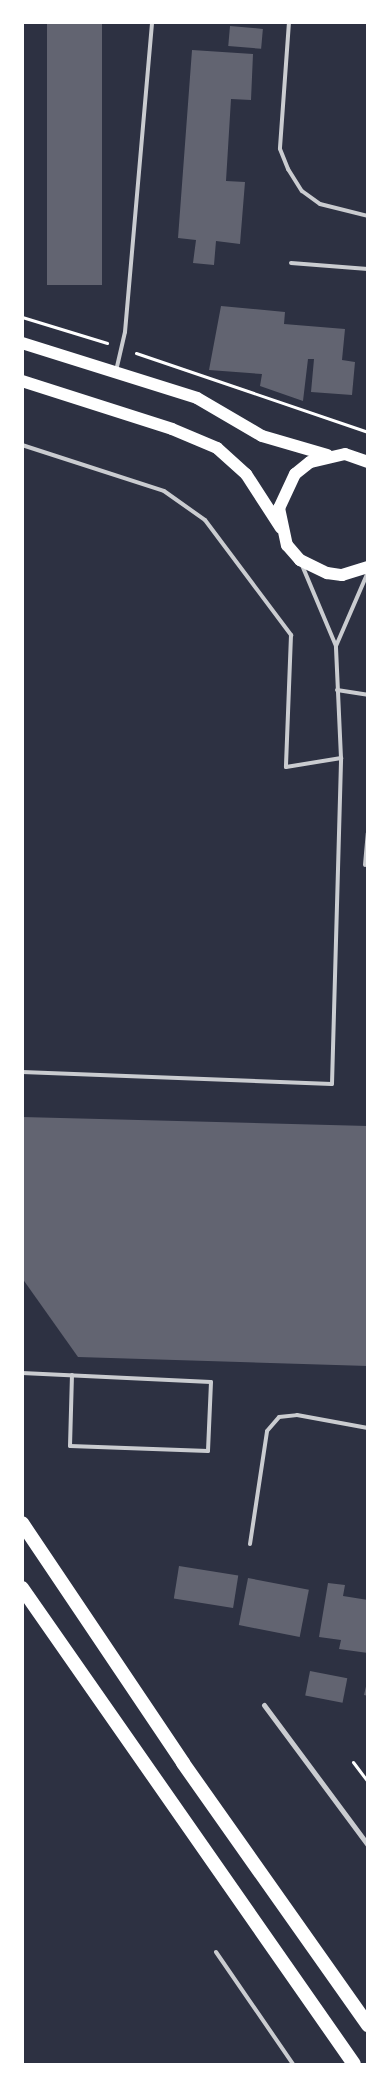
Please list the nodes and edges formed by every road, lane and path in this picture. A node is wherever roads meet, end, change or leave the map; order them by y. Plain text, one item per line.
1 (152, 22) edge
2 (289, 22) edge
3 (368, 216) edge
4 (291, 263) dead end
5 (368, 269) edge
6 (22, 317) edge
7 (92, 339) dead end
8 (22, 343) edge
9 (142, 354) dead end
10 (115, 373) junction
11 (22, 381) edge
12 (368, 432) edge
13 (22, 445) edge
14 (328, 456) junction
15 (368, 462) edge
16 (280, 528) junction
17 (300, 560) junction
18 (368, 567) edge
19 (368, 572) edge
20 (336, 646) junction
21 (337, 690) junction
22 (368, 695) edge
23 (341, 758) junction
24 (368, 833) edge
25 (365, 864) dead end
26 (22, 1072) edge
27 (22, 1373) edge
28 (72, 1375) junction
29 (368, 1428) edge
30 (22, 1523) edge
31 (250, 1544) dead end
32 (22, 1588) edge
33 (264, 1705) dead end
34 (353, 1762) dead end
35 (368, 1782) edge
36 (368, 1845) edge
37 (216, 1952) dead end
38 (368, 2025) edge
39 (293, 2064) edge
40 (354, 2064) edge

1 - 10 lane
2 - 3 lane
4 - 5 lane
6 - 7 path
8 - 10 main road
9 - 12 path
10 - 14 main road
11 - 16 main road
13 - 23 lane
14 - 15 main road
14 - 16 main road
16 - 17 main road
17 - 18 main road
17 - 20 lane
19 - 20 lane
20 - 21 lane
21 - 22 lane
21 - 23 lane
23 - 26 lane
24 - 25 lane
27 - 28 lane
28 - 28 lane
29 - 31 lane
30 - 38 highway
32 - 40 highway
33 - 36 street
34 - 35 path
37 - 39 lane

